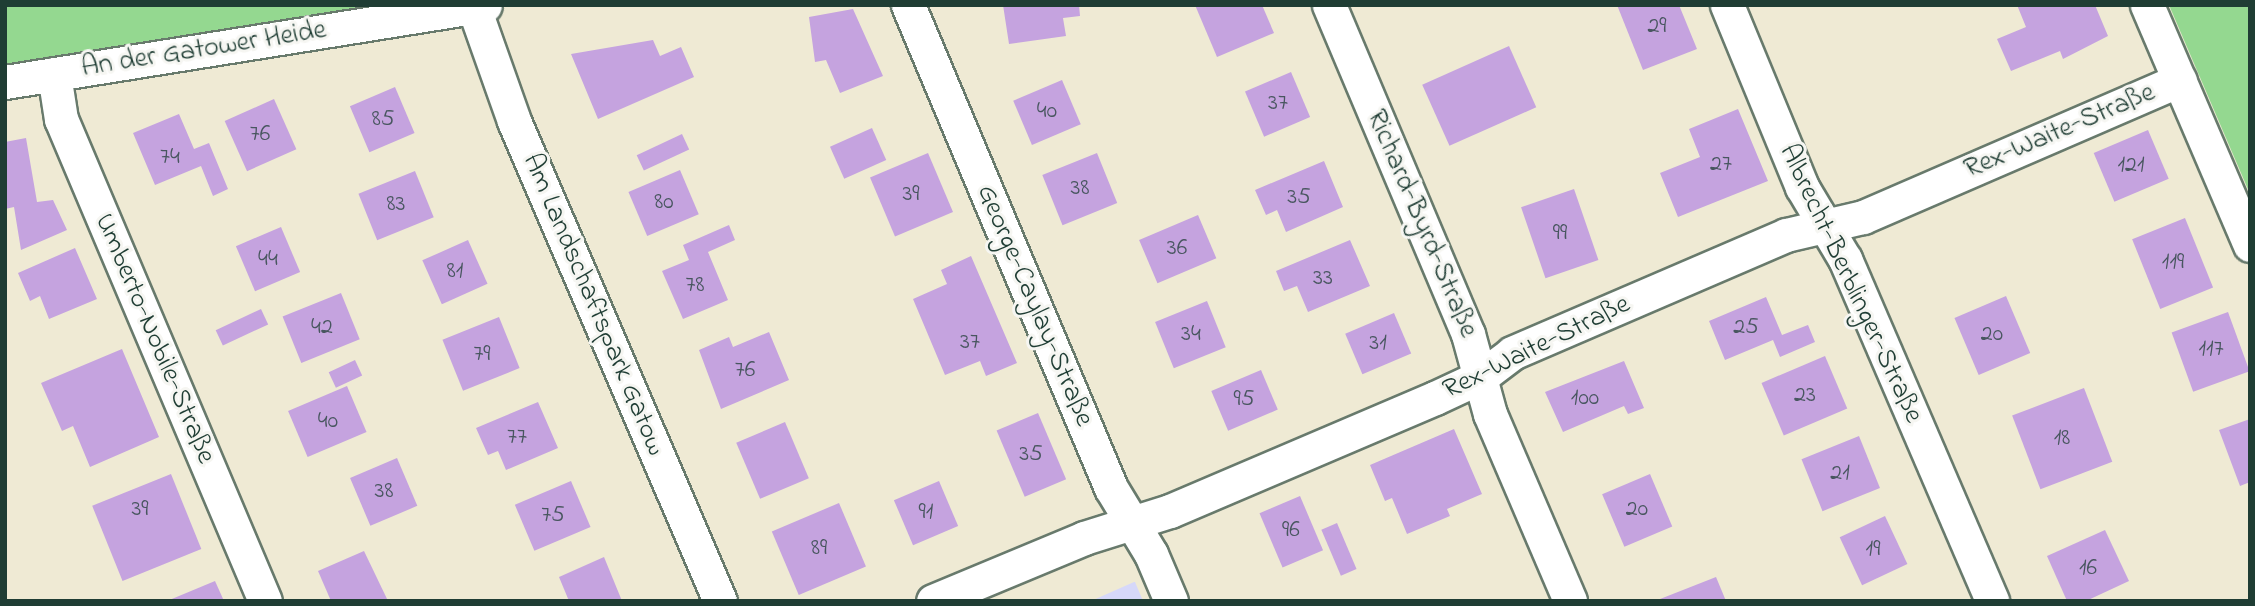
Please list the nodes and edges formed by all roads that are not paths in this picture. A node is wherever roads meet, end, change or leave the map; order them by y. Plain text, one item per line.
1 (908, 5) edge
2 (1329, 5) edge
3 (1727, 5) edge
4 (2147, 5) edge
5 (477, 6) edge
6 (54, 74) junction
7 (2180, 80) junction
8 (5, 82) edge
9 (1825, 227) junction
10 (2250, 245) edge
11 (1482, 376) junction
12 (1133, 523) junction
13 (265, 601) edge
14 (720, 601) edge
15 (933, 601) edge
16 (1171, 601) edge
17 (1570, 601) edge
18 (1992, 601) edge

1 - 12 street, George-Caylay-Straße
2 - 11 street, Richard-Byrd-Straße
3 - 9 street, Albrecht-Berblinger-Straße
4 - 7 street
5 - 6 street, An der Gatower Heide
5 - 14 street, Am Landschaftspark Gatow
6 - 8 street, An der Gatower Heide
6 - 13 street, Umberto-Nobile-Straße
7 - 9 street, Rex-Waite-Straße
7 - 10 street
9 - 11 street, Rex-Waite-Straße
9 - 18 street, Albrecht-Berblinger-Straße
11 - 12 street, Rex-Waite-Straße
11 - 17 street, Richard-Byrd-Straße
12 - 15 street, Rex-Waite-Straße
12 - 16 street, George-Caylay-Straße

